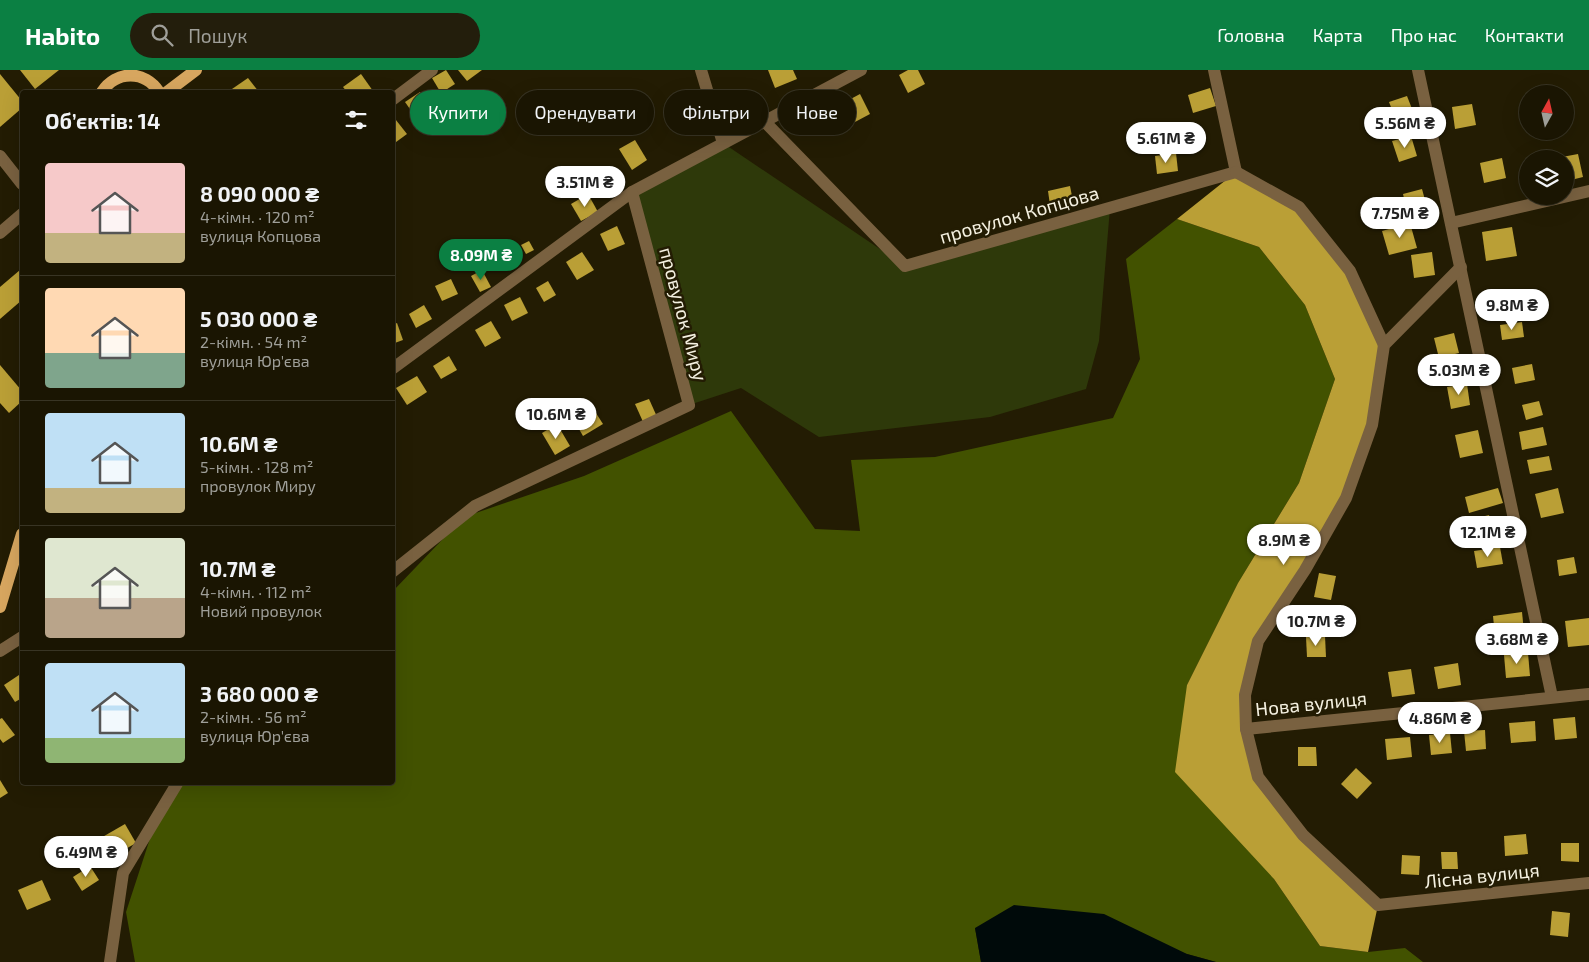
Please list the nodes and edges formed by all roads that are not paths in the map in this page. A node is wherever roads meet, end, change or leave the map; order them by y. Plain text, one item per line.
1 (196, 70) edge
2 (432, 70) edge
3 (702, 70) edge
4 (861, 70) edge
5 (1214, 70) edge
6 (1418, 70) edge
7 (122, 71) edge
8 (103, 90) edge
9 (158, 90) edge
10 (170, 90) edge
11 (395, 98) edge
12 (768, 120) edge
13 (768, 126) edge
14 (739, 135) edge
15 (723, 143) junction
16 (0, 156) edge
17 (1236, 172) junction
18 (20, 181) edge
19 (632, 192) junction
20 (1589, 192) edge
21 (20, 216) edge
22 (1451, 223) junction
23 (0, 233) edge
24 (1461, 267) junction
25 (1384, 345) junction
26 (395, 367) edge
27 (20, 541) edge
28 (395, 570) edge
29 (0, 607) edge
30 (20, 638) edge
31 (0, 651) edge
32 (1589, 694) edge
33 (1552, 697) junction
34 (1246, 729) junction
35 (176, 785) edge
36 (1589, 883) edge
37 (110, 962) edge

1 - 10 main road
2 - 11 street
3 - 15 street
4 - 12 street
5 - 17 street
6 - 22 street
7 - 8 main road
7 - 9 main road
13 - 17 street, провулок Копцова
14 - 15 street
15 - 19 street
16 - 18 street
17 - 25 street
19 - 26 street
19 - 28 street, провулок Миру
20 - 22 street
21 - 23 street
22 - 24 street
24 - 25 street
24 - 33 street
25 - 34 street
27 - 29 main road
30 - 31 street
32 - 33 street, Нова вулиця
33 - 34 street, Нова вулиця
34 - 36 street, Лісна вулиця
35 - 37 street

